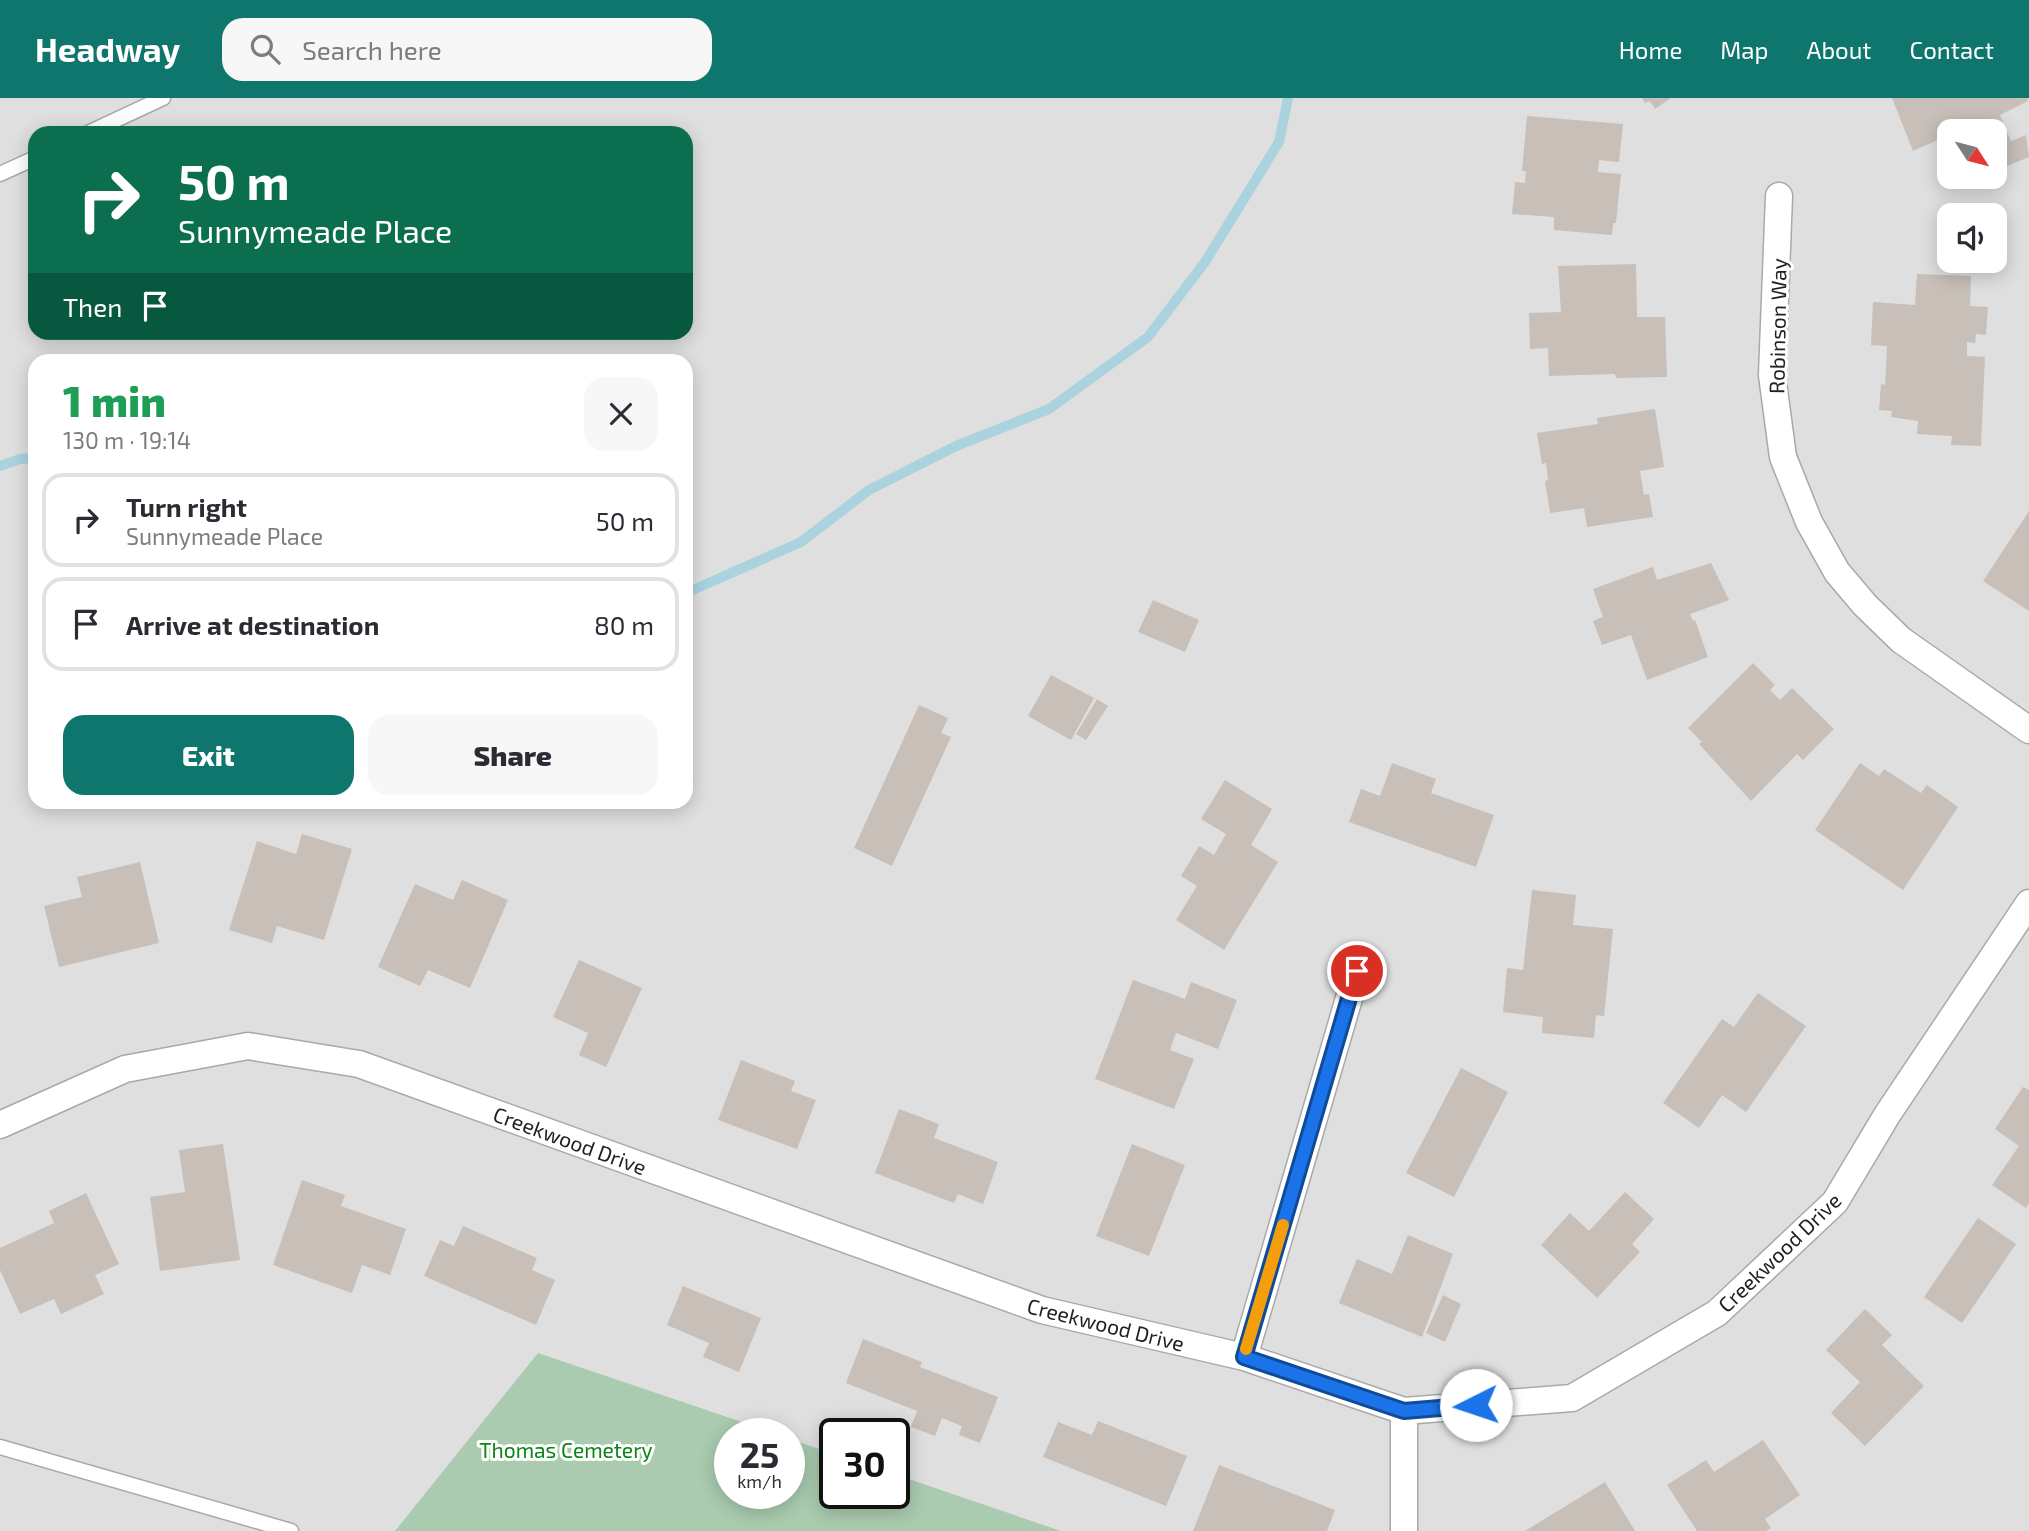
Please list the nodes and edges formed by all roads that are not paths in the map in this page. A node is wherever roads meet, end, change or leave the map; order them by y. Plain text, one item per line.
1 (163, 98) edge
2 (103, 126) edge
3 (28, 161) edge
4 (0, 174) edge
5 (1779, 196) dead end
6 (2029, 730) edge
7 (2029, 903) edge
8 (1357, 971) dead end
9 (0, 1125) edge
10 (1244, 1357) junction
11 (1404, 1411) junction
12 (0, 1447) edge
13 (291, 1531) edge
14 (1404, 1531) edge

1 - 2 lane
3 - 4 lane
5 - 6 street, Robinson Way
7 - 11 street, Creekwood Drive
8 - 10 street
9 - 10 street, Creekwood Drive
10 - 11 street, Creekwood Drive
11 - 14 street
12 - 13 lane

